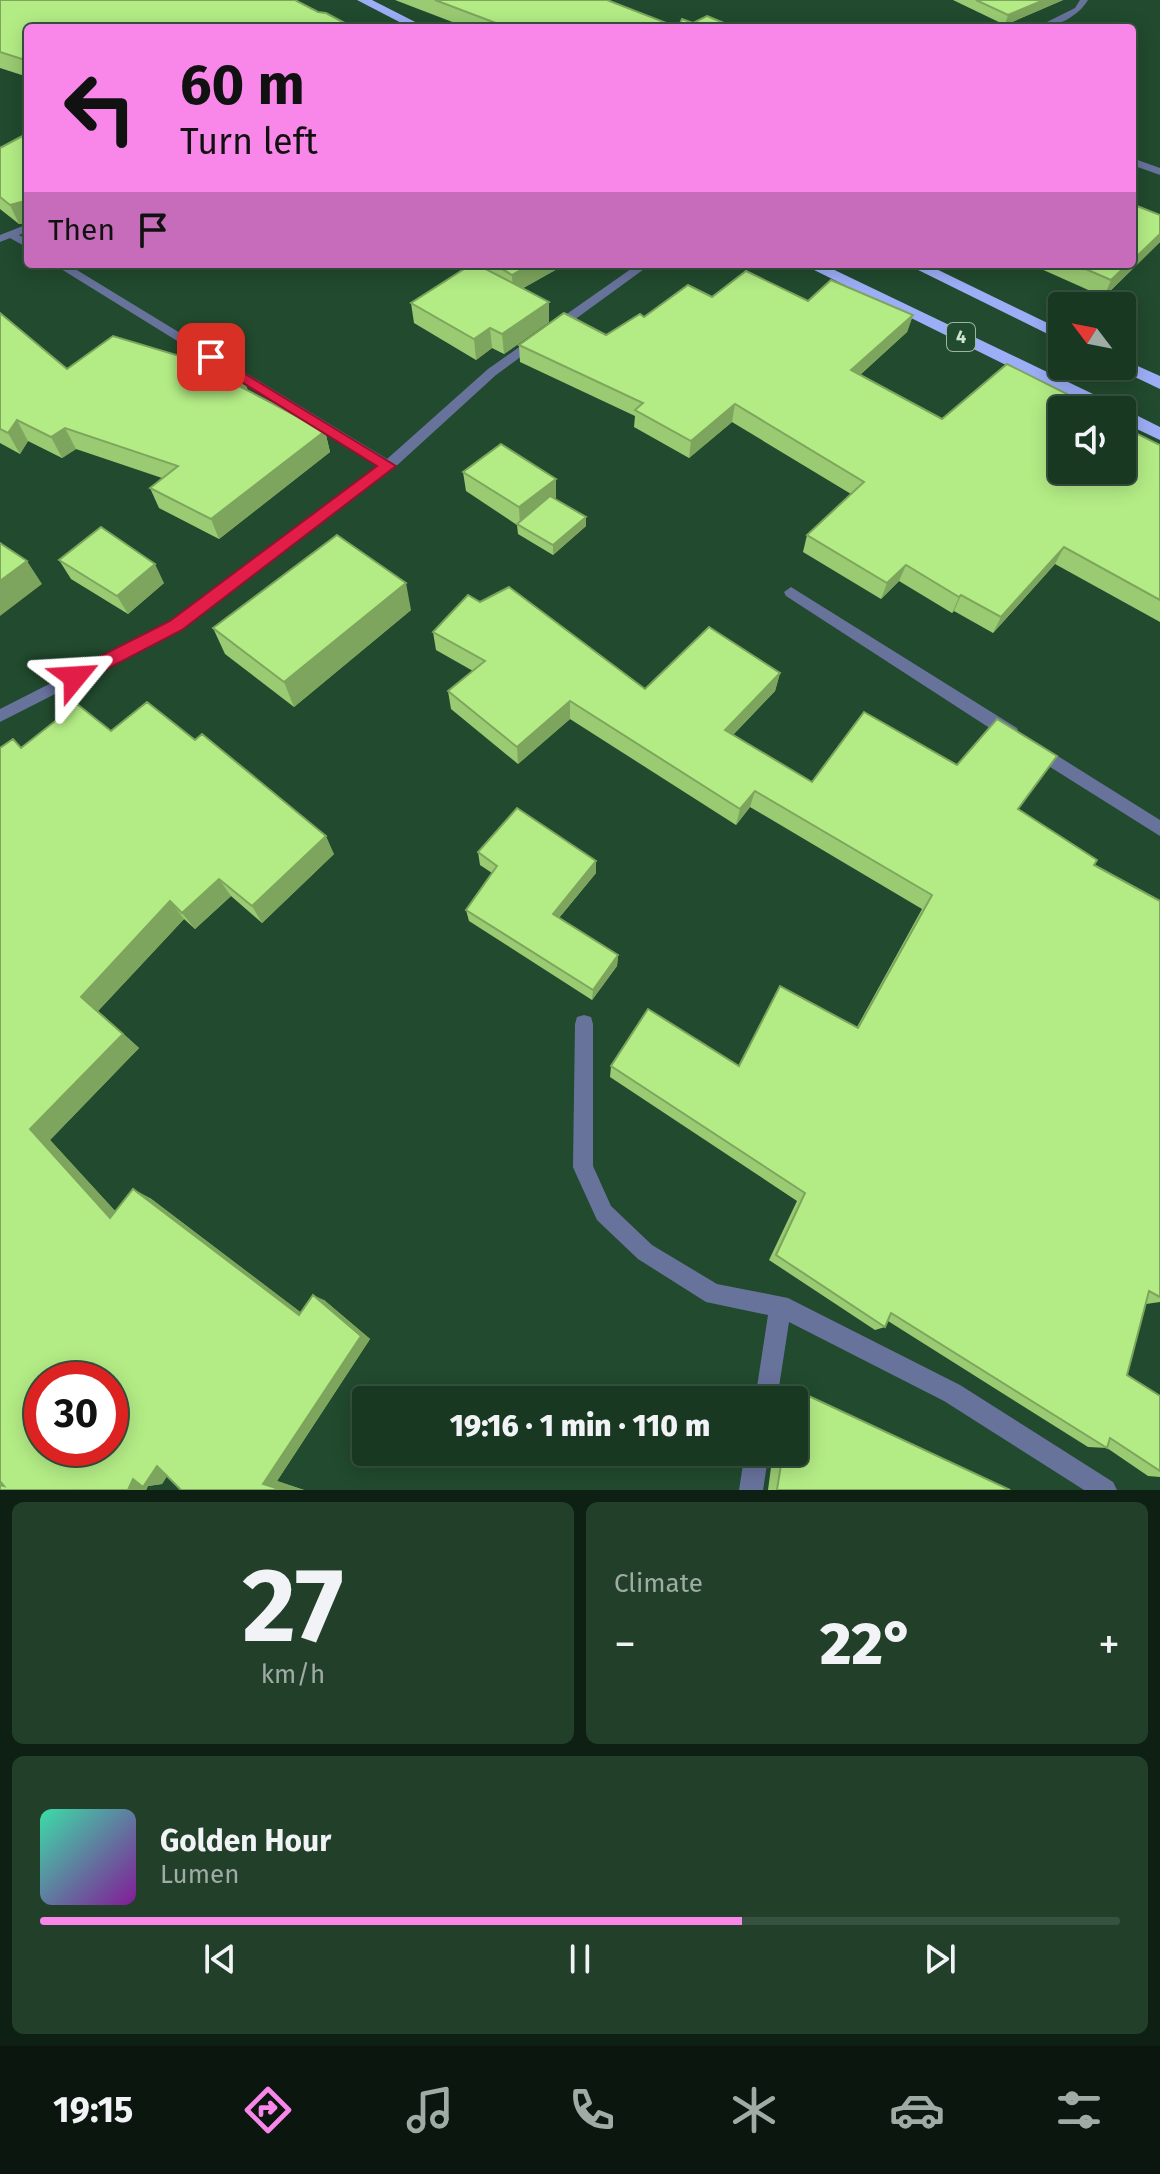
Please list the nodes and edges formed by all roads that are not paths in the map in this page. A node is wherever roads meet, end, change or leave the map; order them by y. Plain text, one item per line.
1 (363, 0) edge
2 (1084, 0) edge
3 (413, 24) edge
4 (1048, 24) edge
5 (1136, 163) edge
6 (1160, 172) edge
7 (66, 268) edge
8 (639, 268) edge
9 (818, 268) edge
10 (922, 268) edge
11 (1048, 329) edge
12 (1136, 371) edge
13 (1160, 383) edge
14 (1083, 396) edge
15 (1136, 422) edge
16 (1160, 434) edge
17 (388, 466) junction
18 (791, 592) dead end
19 (0, 716) edge
20 (1160, 829) edge
21 (584, 1024) dead end
22 (780, 1306) junction
23 (768, 1386) edge
24 (755, 1466) edge
25 (751, 1490) edge
26 (1105, 1490) edge

1 - 3 highway
2 - 4 street
5 - 6 street
7 - 17 street
8 - 17 street
9 - 14 highway, 4
10 - 11 highway, 4
12 - 13 highway
15 - 16 highway
17 - 19 street
18 - 20 street
21 - 22 street
22 - 23 street
22 - 26 street
24 - 25 street

